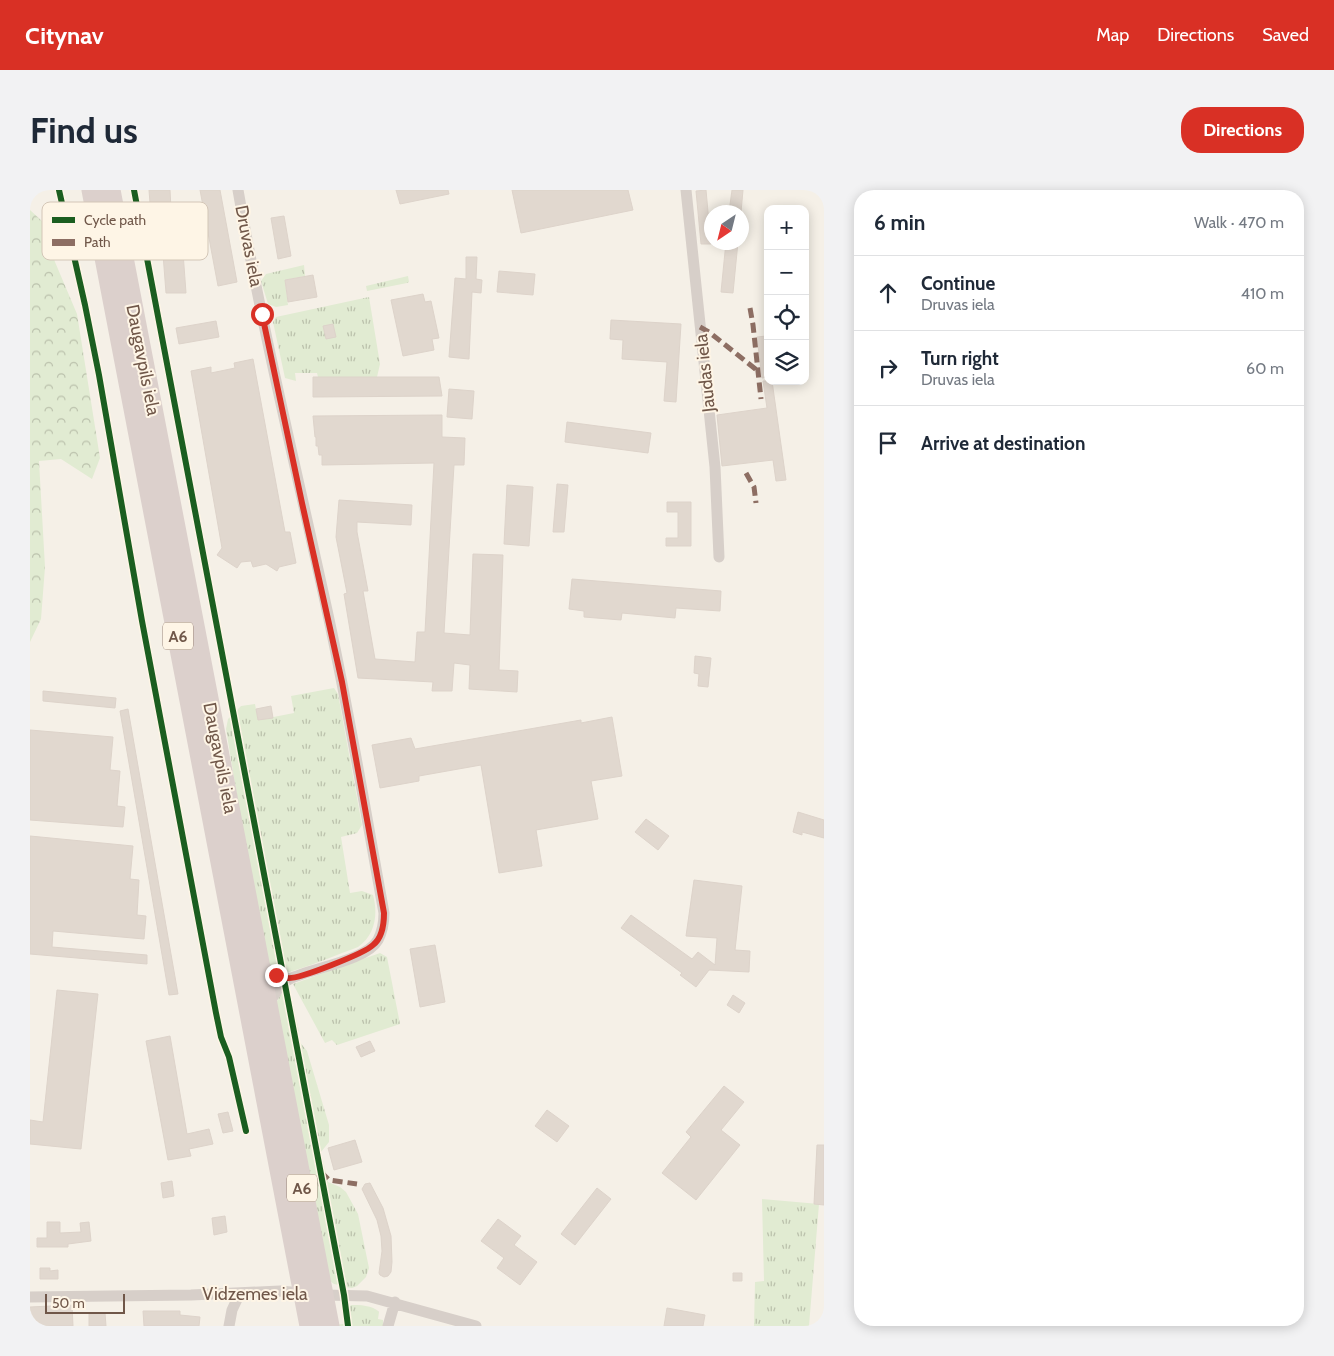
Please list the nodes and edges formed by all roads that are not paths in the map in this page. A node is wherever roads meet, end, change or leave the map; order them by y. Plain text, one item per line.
1 (238, 190) edge
2 (686, 190) edge
3 (106, 260) edge
4 (124, 260) edge
5 (719, 556) dead end
6 (259, 962) junction
7 (289, 979) junction
8 (268, 1007) junction
9 (240, 1293) junction
10 (313, 1294) junction
11 (30, 1297) edge
12 (395, 1302) junction
13 (229, 1326) edge
14 (310, 1326) edge
15 (329, 1326) edge
16 (388, 1326) edge
17 (476, 1326) edge

1 - 7 street, Druvas iela
2 - 5 street, Jaudas iela
3 - 10 highway, Daugavpils iela / A6
4 - 6 highway, Daugavpils iela / A6
6 - 7 street
6 - 8 highway, Daugavpils iela / A6
7 - 8 street
8 - 10 highway, Daugavpils iela / A6
9 - 10 street, Vidzemes iela
9 - 11 street, Vidzemes iela
9 - 13 street
10 - 12 street, Vidzemes iela
10 - 14 highway, Daugavpils iela / A6
10 - 15 highway, Daugavpils iela / A6
12 - 16 street
12 - 17 street, Vidzemes iela

